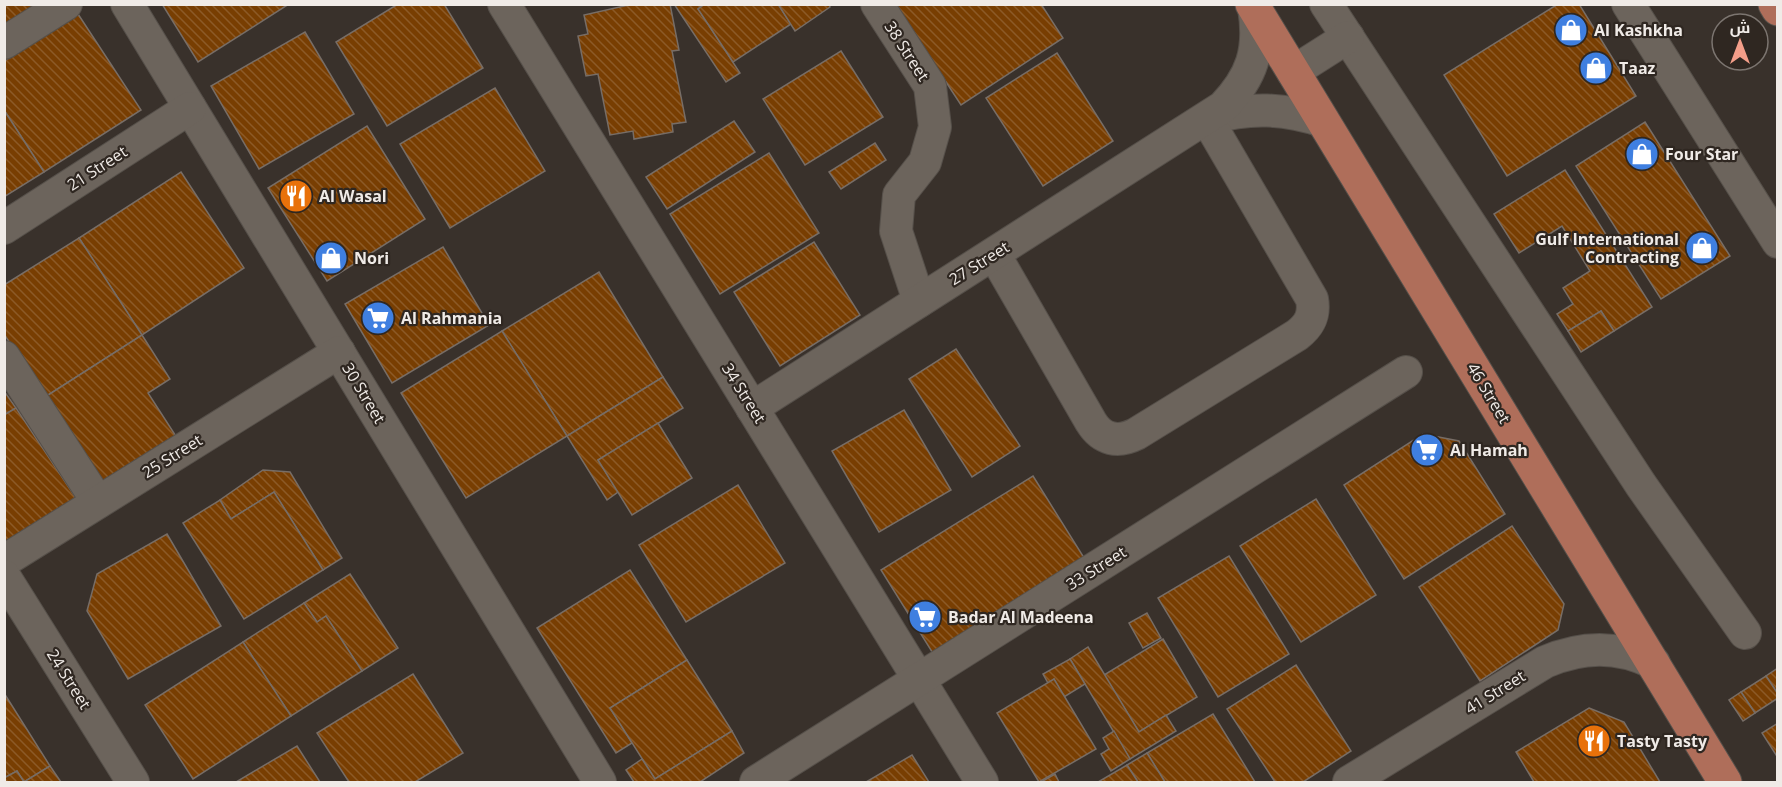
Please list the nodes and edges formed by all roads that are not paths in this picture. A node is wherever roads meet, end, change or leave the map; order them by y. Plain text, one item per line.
1 (66, 4) edge
2 (127, 4) edge
3 (504, 4) edge
4 (877, 4) edge
5 (1326, 4) edge
6 (1628, 4) edge
7 (1775, 4) edge
8 (1253, 6) edge
9 (1778, 9) edge
10 (1348, 37) junction
11 (4, 43) edge
12 (1293, 72) junction
13 (190, 108) junction
14 (1207, 119) junction
15 (1323, 121) junction
16 (4, 228) edge
17 (1778, 242) edge
18 (994, 254) junction
19 (919, 302) junction
20 (339, 352) junction
21 (4, 357) edge
22 (1406, 372) dead end
23 (752, 408) junction
24 (98, 502) junction
25 (4, 561) edge
26 (4, 576) edge
27 (1745, 633) dead end
28 (1654, 663) junction
29 (919, 680) junction
30 (1353, 781) edge
31 (133, 783) edge
32 (600, 783) edge
33 (756, 783) edge
34 (982, 783) edge
35 (1725, 783) edge

1 - 11 street
2 - 13 street, 30 Street
3 - 23 street, 34 Street
4 - 19 street, 38 Street
5 - 10 street
6 - 17 street
7 - 9 main road
8 - 12 main road, 46 Street
8 - 14 street, 27 Street
10 - 12 street
10 - 27 street
12 - 15 main road, 46 Street
13 - 16 street, 21 Street
13 - 20 street, 30 Street
14 - 15 street, 27 Street
14 - 18 street, 27 Street
14 - 18 street
15 - 28 main road, 46 Street
18 - 19 street, 27 Street
19 - 23 street, 27 Street
20 - 24 street, 25 Street
20 - 32 street, 30 Street
21 - 24 street
22 - 29 street, 33 Street
23 - 29 street, 34 Street
24 - 25 street, 25 Street
26 - 31 street, 24 Street
28 - 30 street, 41 Street
28 - 35 main road, 46 Street
29 - 33 street, 33 Street
29 - 34 street, 34 Street

